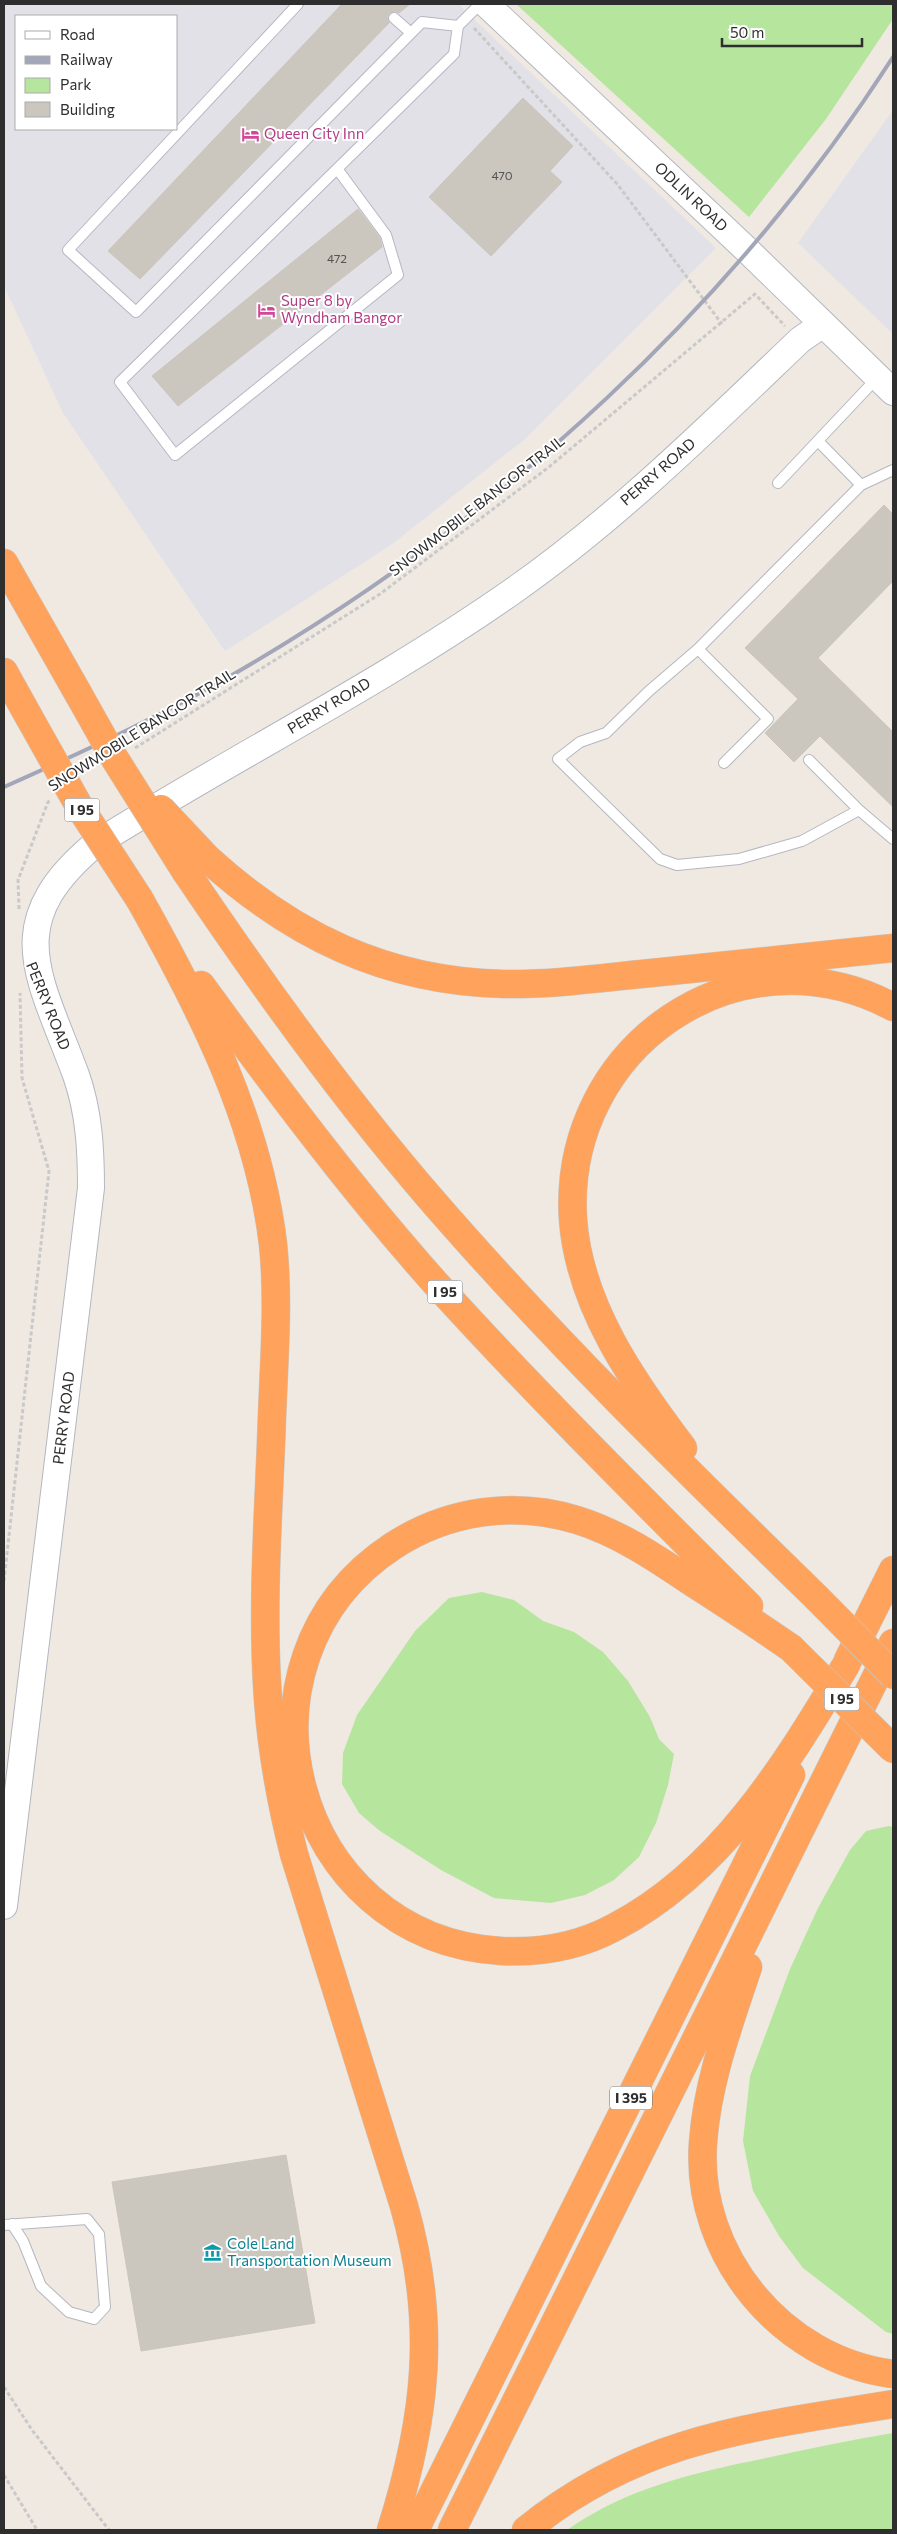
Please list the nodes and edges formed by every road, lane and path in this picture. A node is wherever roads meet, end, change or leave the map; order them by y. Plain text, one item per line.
1 (298, 4) edge
2 (480, 4) edge
3 (486, 4) edge
4 (394, 18) dead end
5 (462, 22) junction
6 (411, 33) junction
7 (338, 170) junction
8 (722, 324) junction
9 (823, 324) junction
10 (800, 340) junction
11 (886, 385) edge
12 (818, 441) junction
13 (893, 470) edge
14 (778, 483) dead end
15 (861, 485) junction
16 (4, 563) edge
17 (698, 649) junction
18 (4, 672) edge
19 (132, 750) dead end
20 (809, 760) dead end
21 (724, 763) dead end
22 (57, 796) dead end
23 (859, 810) junction
24 (893, 839) edge
25 (197, 865) junction
26 (140, 900) junction
27 (19, 919) dead end
28 (893, 948) edge
29 (20, 989) dead end
30 (893, 1007) edge
31 (754, 1537) junction
32 (893, 1570) edge
33 (4, 1582) edge
34 (893, 1643) edge
35 (791, 1648) junction
36 (893, 1654) edge
37 (846, 1665) junction
38 (893, 1675) edge
39 (870, 1690) junction
40 (893, 1749) edge
41 (804, 1824) junction
42 (4, 1906) edge
43 (8, 2224) edge
44 (893, 2374) edge
45 (4, 2388) edge
46 (893, 2404) edge
47 (4, 2475) edge
48 (37, 2530) edge
49 (110, 2530) edge
50 (391, 2530) edge
51 (415, 2530) edge
52 (452, 2530) edge
53 (526, 2530) edge

1 - 6 lane
2 - 5 lane
3 - 9 street, ODLIN ROAD
4 - 6 lane
5 - 6 lane
5 - 7 lane
5 - 8 path
7 - 7 lane
8 - 10 path, SNOWMOBILE BANGOR TRAIL
8 - 19 path, SNOWMOBILE BANGOR TRAIL
9 - 10 street, PERRY ROAD
9 - 11 street, ODLIN ROAD
10 - 42 street, PERRY ROAD
11 - 12 lane
12 - 14 lane
12 - 15 lane
13 - 15 lane
15 - 17 lane
16 - 25 highway, bridge
17 - 21 lane
17 - 23 lane
18 - 26 highway, I 95, bridge
20 - 23 lane
22 - 27 path, SNOWMOBILE BANGOR TRAIL
23 - 24 lane
25 - 28 highway
25 - 31 highway
26 - 35 highway, I 95
26 - 50 highway
29 - 33 path
30 - 31 highway
31 - 38 highway, bridge
32 - 37 highway, I 395
34 - 39 highway, I 395
35 - 37 highway
35 - 40 highway, I 95, bridge
36 - 39 highway
37 - 51 highway, I 395
39 - 41 highway, I 395
41 - 44 highway
41 - 52 highway, I 395
43 - 43 lane
45 - 49 path
46 - 53 highway
47 - 48 path

